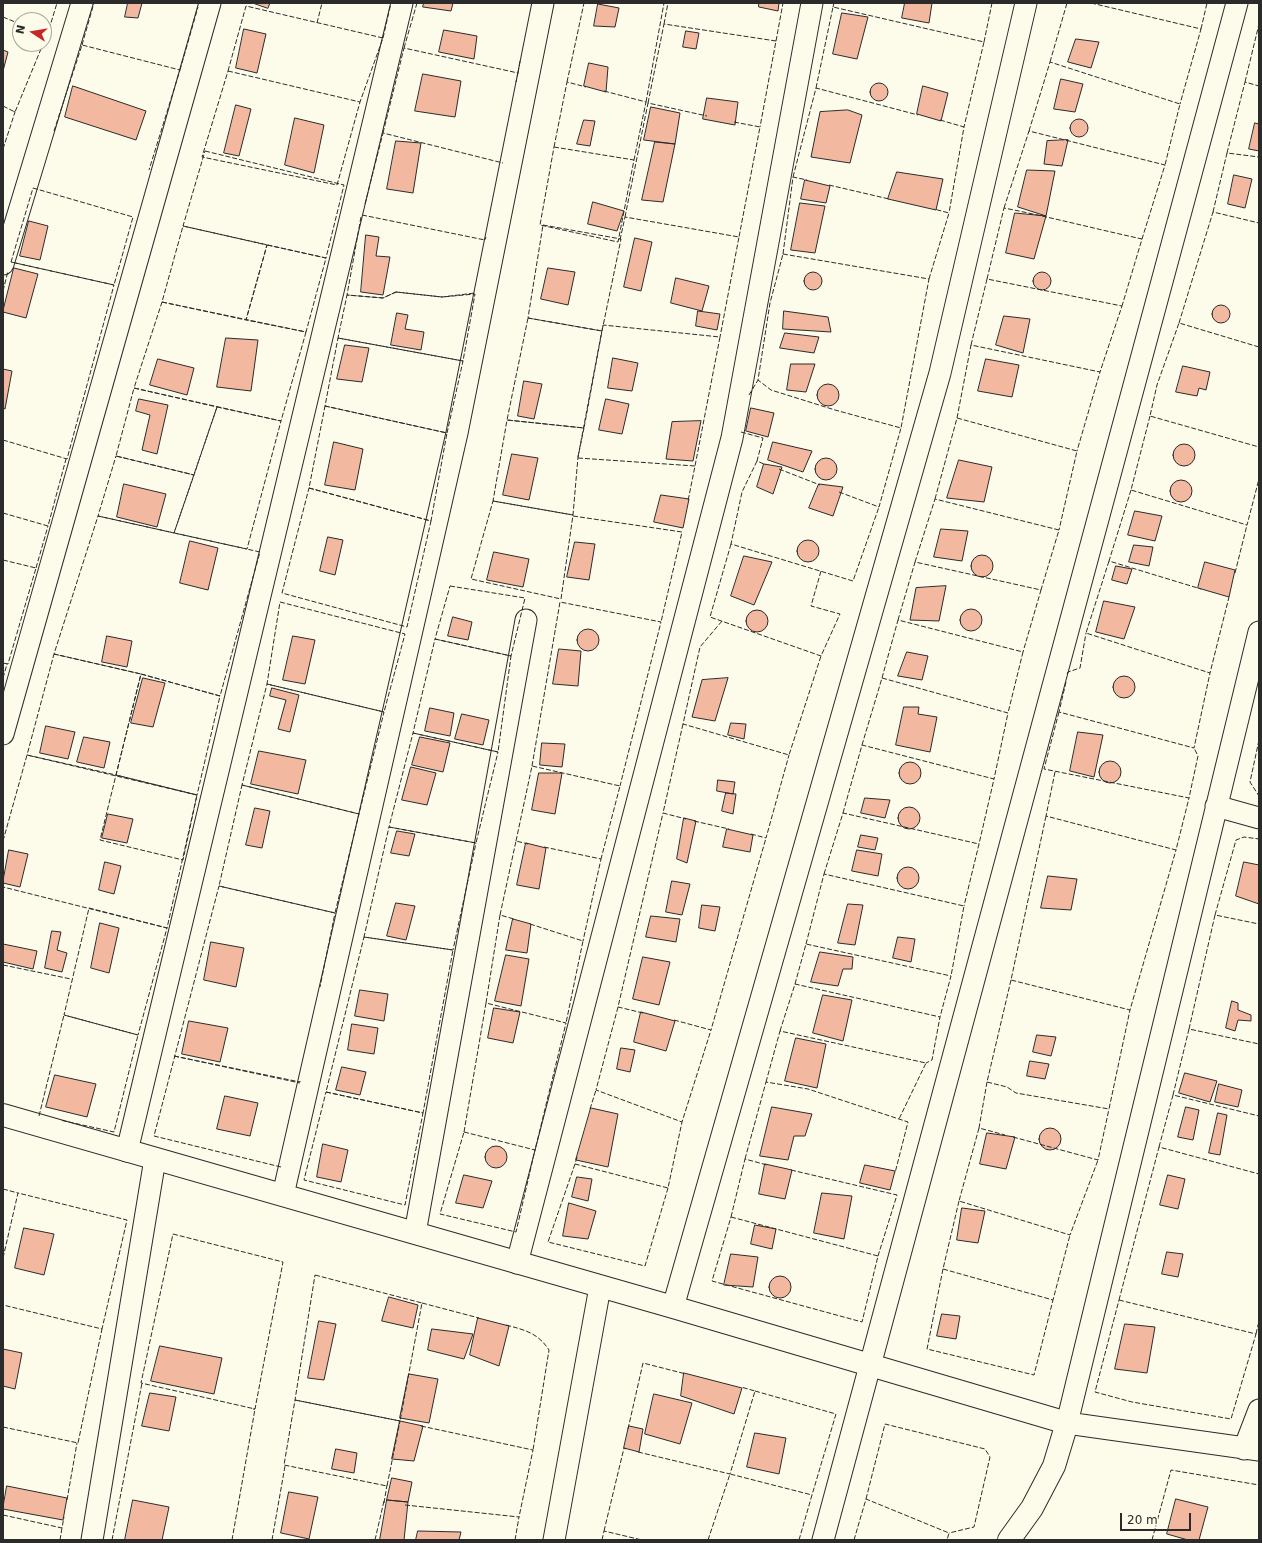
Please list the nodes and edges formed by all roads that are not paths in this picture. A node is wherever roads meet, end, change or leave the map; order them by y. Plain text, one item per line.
1 (82, 3) edge
2 (210, 3) edge
3 (402, 3) edge
4 (543, 3) edge
5 (812, 3) edge
6 (1026, 3) edge
7 (1237, 3) edge
8 (3, 264) edge
9 (526, 620) dead end
10 (1259, 632) edge
11 (3, 734) edge
12 (1216, 806) junction
13 (1259, 818) edge
14 (3, 1115) edge
15 (127, 1151) junction
16 (155, 1159) junction
17 (283, 1195) junction
18 (415, 1233) junction
19 (517, 1262) junction
20 (600, 1287) junction
21 (673, 1307) junction
22 (872, 1366) junction
23 (1259, 1410) edge
24 (1067, 1423) junction
25 (1254, 1445) edge
26 (92, 1540) edge
27 (554, 1540) edge
28 (824, 1540) edge
29 (1009, 1540) edge

1 - 8 street
2 - 11 street
3 - 15 street
4 - 17 street
5 - 19 street
6 - 21 street
7 - 22 street
9 - 18 street
10 - 12 street
12 - 13 street
12 - 24 street
14 - 15 main road
15 - 16 main road
16 - 17 main road
16 - 26 street
17 - 18 main road
18 - 19 main road
19 - 20 main road
20 - 21 main road
20 - 27 street
21 - 22 main road
22 - 24 main road
22 - 28 street
23 - 25 street
24 - 25 street
24 - 29 main road

